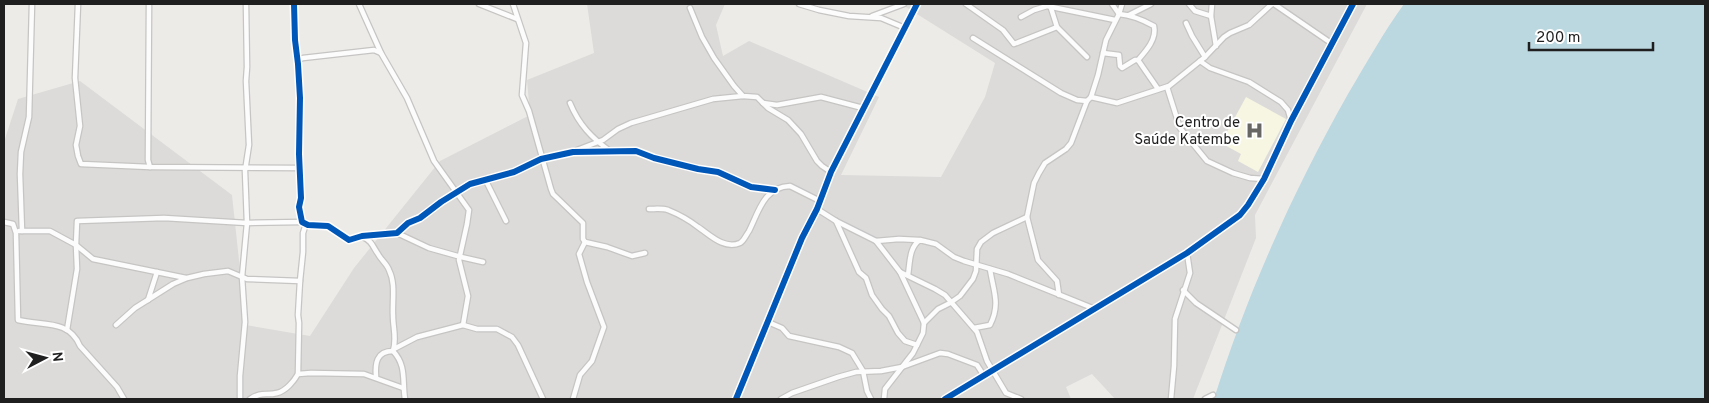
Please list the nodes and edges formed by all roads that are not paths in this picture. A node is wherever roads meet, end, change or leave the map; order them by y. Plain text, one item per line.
1 (32, 4) edge
2 (78, 4) edge
3 (149, 4) edge
4 (246, 4) edge
5 (294, 4) edge
6 (360, 4) edge
7 (479, 4) edge
8 (513, 4) edge
9 (799, 4) edge
10 (904, 4) edge
11 (917, 4) edge
12 (966, 4) edge
13 (1112, 4) edge
14 (1122, 4) edge
15 (1151, 4) edge
16 (1189, 4) edge
17 (1212, 4) edge
18 (1273, 4) edge
19 (1352, 4) edge
20 (1050, 5) edge
21 (690, 8) dead end
22 (1119, 14) junction
23 (1129, 15) junction
24 (1211, 16) junction
25 (869, 17) junction
26 (1021, 17) dead end
27 (517, 19) junction
28 (1115, 20) junction
29 (1186, 23) dead end
30 (1057, 27) junction
31 (904, 28) junction
32 (973, 38) dead end
33 (1331, 43) junction
34 (1216, 46) junction
35 (381, 53) junction
36 (1103, 53) junction
37 (1087, 57) dead end
38 (1205, 57) junction
39 (298, 60) junction
40 (1138, 60) junction
41 (1200, 61) junction
42 (1167, 87) junction
43 (1158, 89) junction
44 (743, 96) junction
45 (1089, 99) junction
46 (570, 103) dead end
47 (763, 103) junction
48 (864, 107) junction
49 (1291, 121) junction
50 (597, 142) junction
51 (610, 151) junction
52 (573, 152) junction
53 (541, 159) junction
54 (150, 167) junction
55 (245, 167) junction
56 (300, 168) junction
57 (831, 172) junction
58 (485, 179) junction
59 (1264, 179) junction
60 (775, 190) junction
61 (455, 192) junction
62 (820, 201) junction
63 (649, 209) dead end
64 (817, 209) junction
65 (1027, 217) junction
66 (836, 220) junction
67 (506, 221) dead end
68 (4, 222) edge
69 (247, 223) junction
70 (304, 223) junction
71 (22, 231) junction
72 (16, 232) junction
73 (396, 233) junction
74 (362, 236) junction
75 (920, 240) junction
76 (876, 241) junction
77 (584, 242) junction
78 (76, 245) junction
79 (644, 253) dead end
80 (1187, 253) junction
81 (460, 258) junction
82 (483, 262) dead end
83 (976, 264) junction
84 (990, 269) junction
85 (157, 272) junction
86 (900, 272) junction
87 (908, 275) junction
88 (242, 277) junction
89 (187, 278) junction
90 (300, 281) junction
91 (1183, 290) junction
92 (1059, 294) junction
93 (148, 300) junction
94 (950, 303) junction
95 (1095, 309) junction
96 (768, 322) junction
97 (924, 323) junction
98 (116, 325) dead end
99 (463, 325) junction
100 (974, 328) junction
101 (67, 330) junction
102 (1236, 330) dead end
103 (917, 345) junction
104 (394, 350) junction
105 (902, 367) junction
106 (863, 371) junction
107 (993, 371) junction
108 (298, 374) junction
109 (984, 376) junction
110 (376, 378) junction
111 (403, 388) junction
112 (277, 393) junction
113 (1006, 393) junction
114 (1213, 395) dead end
115 (124, 399) edge
116 (240, 399) edge
117 (250, 399) edge
118 (276, 399) edge
119 (406, 399) edge
120 (542, 399) edge
121 (573, 399) edge
122 (736, 399) edge
123 (781, 399) edge
124 (871, 399) edge
125 (884, 399) edge
126 (945, 399) edge
127 (1007, 399) edge
128 (1020, 399) edge
129 (1171, 399) edge
130 (1205, 399) edge

1 - 71 street
2 - 54 street
3 - 54 street
4 - 55 street
5 - 39 street
6 - 35 street
7 - 27 street
8 - 27 street
9 - 25 street
10 - 25 street
11 - 31 street
12 - 30 street
13 - 22 street
14 - 22 street
15 - 23 street
16 - 24 street
17 - 24 street
18 - 33 street
18 - 34 street
19 - 33 street
20 - 26 street
20 - 28 street
20 - 30 street
21 - 44 street
22 - 23 street
22 - 28 street
23 - 40 street
24 - 34 street
25 - 31 street
27 - 53 street
28 - 36 street
29 - 38 street
30 - 37 street
31 - 48 street
32 - 45 street
33 - 49 street
34 - 38 street
35 - 39 street
35 - 61 street
36 - 40 street
36 - 45 street
38 - 41 street
39 - 56 street
40 - 43 street
41 - 42 street
41 - 49 street
42 - 43 street
42 - 59 street
43 - 45 street
44 - 47 street
44 - 50 street
45 - 65 street
46 - 50 street
47 - 48 street
47 - 57 street
48 - 57 street
49 - 59 street
50 - 51 street
50 - 52 street
51 - 52 street
51 - 60 street
52 - 53 street
53 - 58 street
53 - 77 street
54 - 55 street
55 - 56 street
55 - 69 street
56 - 70 street
57 - 62 street
58 - 61 street
58 - 67 street
59 - 80 street
60 - 62 street
60 - 63 street
61 - 73 street
61 - 81 street
62 - 64 street
64 - 66 street
64 - 96 street
65 - 83 street
65 - 92 street
66 - 76 street
66 - 103 street
68 - 72 street
69 - 70 street
69 - 78 street
69 - 88 street
70 - 74 street
70 - 90 street
71 - 72 street
71 - 78 street
72 - 101 street
73 - 74 street
73 - 81 street
74 - 104 street
75 - 76 street
75 - 83 street
75 - 87 street
76 - 86 street
77 - 79 street
77 - 121 street
78 - 85 street
78 - 101 street
80 - 91 street
80 - 95 street
81 - 82 street
81 - 99 street
83 - 84 street
83 - 94 street
84 - 92 street
84 - 100 street
85 - 89 street
85 - 93 street
86 - 87 street
86 - 97 street
87 - 94 street
88 - 89 street
88 - 90 street
88 - 116 street
89 - 93 street
90 - 108 street
91 - 102 street
91 - 129 street
92 - 95 street
93 - 98 street
94 - 97 street
94 - 100 street
95 - 107 street
96 - 106 street
96 - 122 street
97 - 103 street
99 - 104 street
99 - 120 street
100 - 107 street
101 - 115 street
103 - 105 street
104 - 110 street
104 - 111 street
105 - 106 street
105 - 109 street
105 - 125 street
106 - 123 street
106 - 124 street
107 - 109 street
107 - 113 street
108 - 110 street
108 - 112 street
109 - 126 street
110 - 111 street
111 - 119 street
112 - 117 street
112 - 118 street
113 - 127 street
113 - 128 street
114 - 130 street

